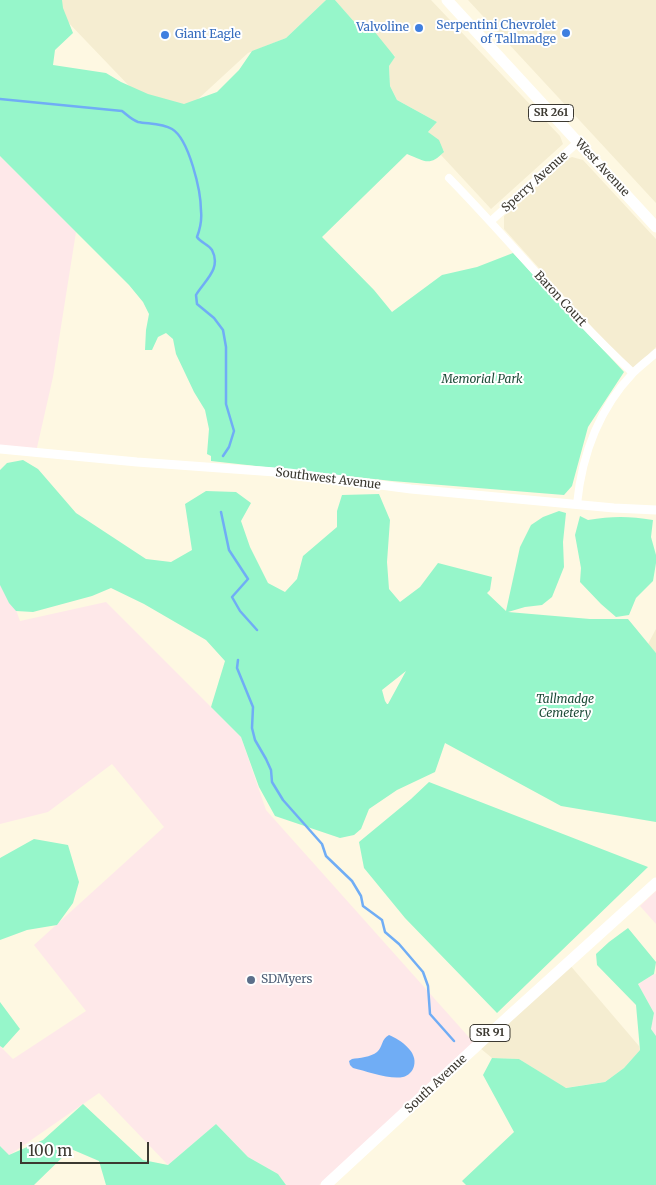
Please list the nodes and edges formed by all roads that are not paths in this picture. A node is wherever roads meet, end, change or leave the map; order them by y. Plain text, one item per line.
1 (447, 0) edge
2 (578, 142) junction
3 (448, 178) dead end
4 (491, 221) junction
5 (656, 227) edge
6 (656, 352) edge
7 (633, 373) junction
8 (0, 449) edge
9 (577, 504) junction
10 (656, 510) edge
11 (656, 883) edge
12 (326, 1185) edge

1 - 2 main road, West Avenue / SR 261
2 - 4 street, Sperry Avenue
2 - 5 main road, West Avenue / SR 261
3 - 4 street, Baron Court
4 - 7 street, Baron Court
6 - 7 street
7 - 9 street
8 - 9 street, Southwest Avenue
9 - 10 street, Southwest Avenue
11 - 12 main road, South Avenue / SR 91

